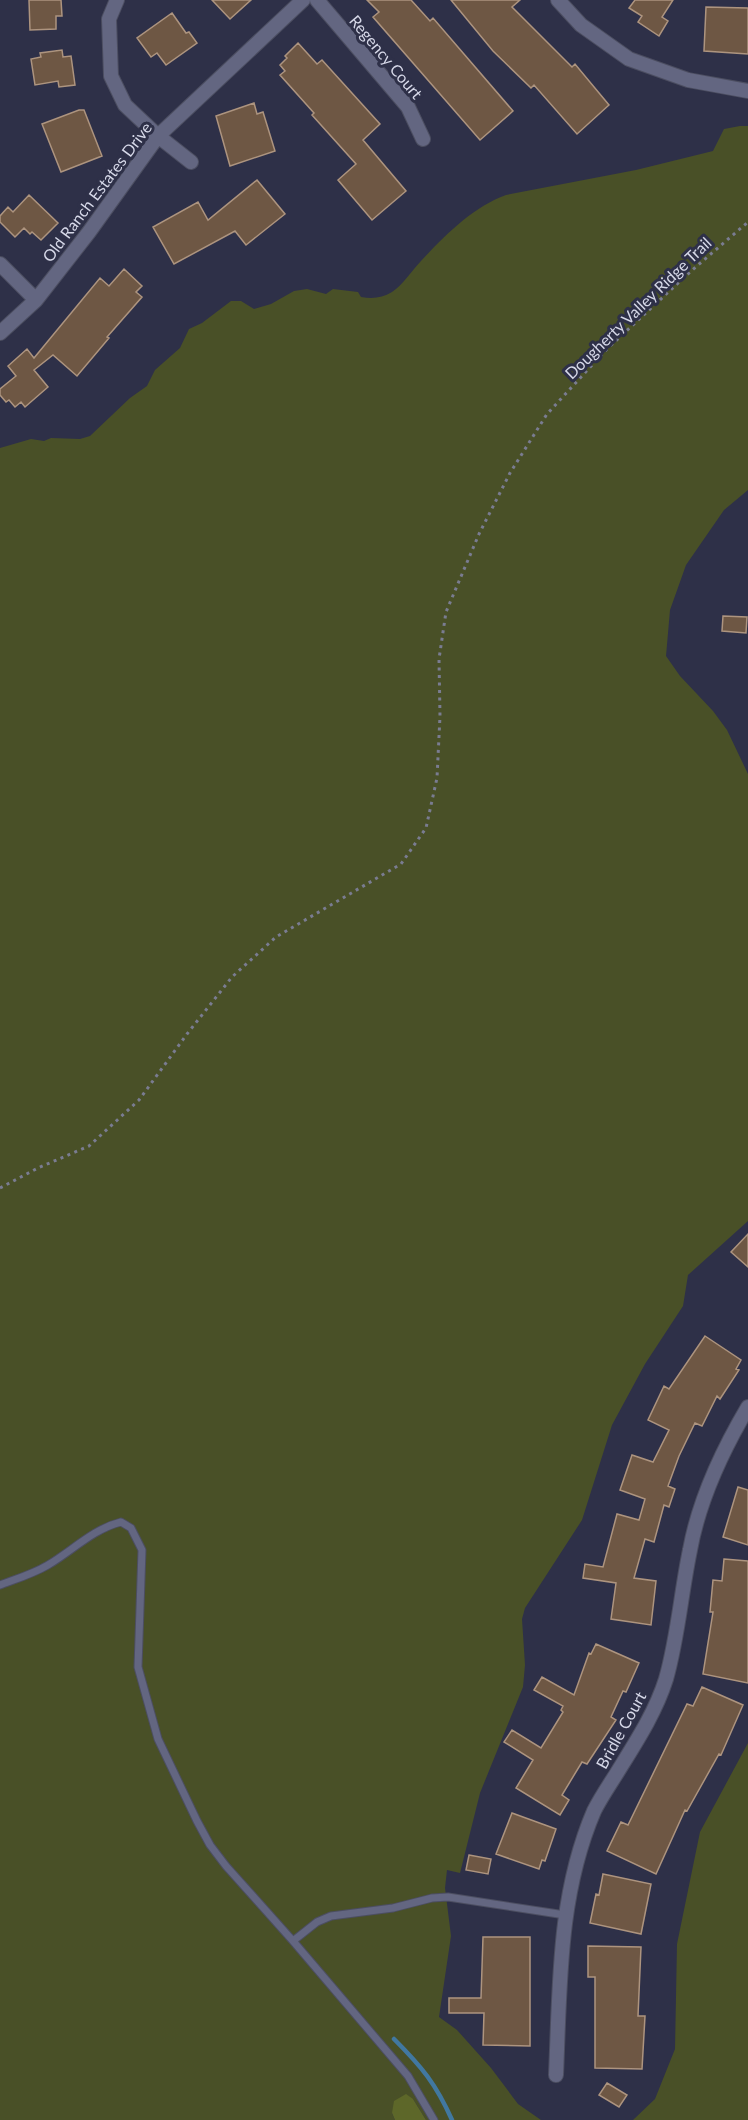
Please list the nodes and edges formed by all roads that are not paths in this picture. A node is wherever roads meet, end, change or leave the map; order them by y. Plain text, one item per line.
1 (117, 0) edge
2 (303, 0) edge
3 (317, 0) edge
4 (558, 0) edge
5 (748, 92) edge
6 (158, 136) junction
7 (423, 140) dead end
8 (191, 162) dead end
9 (0, 264) edge
10 (36, 300) junction
11 (0, 333) edge
12 (748, 1407) edge
13 (0, 1585) edge
14 (565, 1915) junction
15 (293, 1941) junction
16 (556, 2075) dead end
17 (434, 2120) edge

1 - 6 street
2 - 6 street, Old Ranch Estates Drive
3 - 7 street, Regency Court
4 - 5 street
6 - 8 street
6 - 10 street, Old Ranch Estates Drive
9 - 10 street
10 - 11 street, Old Ranch Estates Drive
12 - 14 street, Bridle Court
13 - 15 lane
14 - 15 lane
14 - 16 street, Bridle Court
15 - 17 lane

